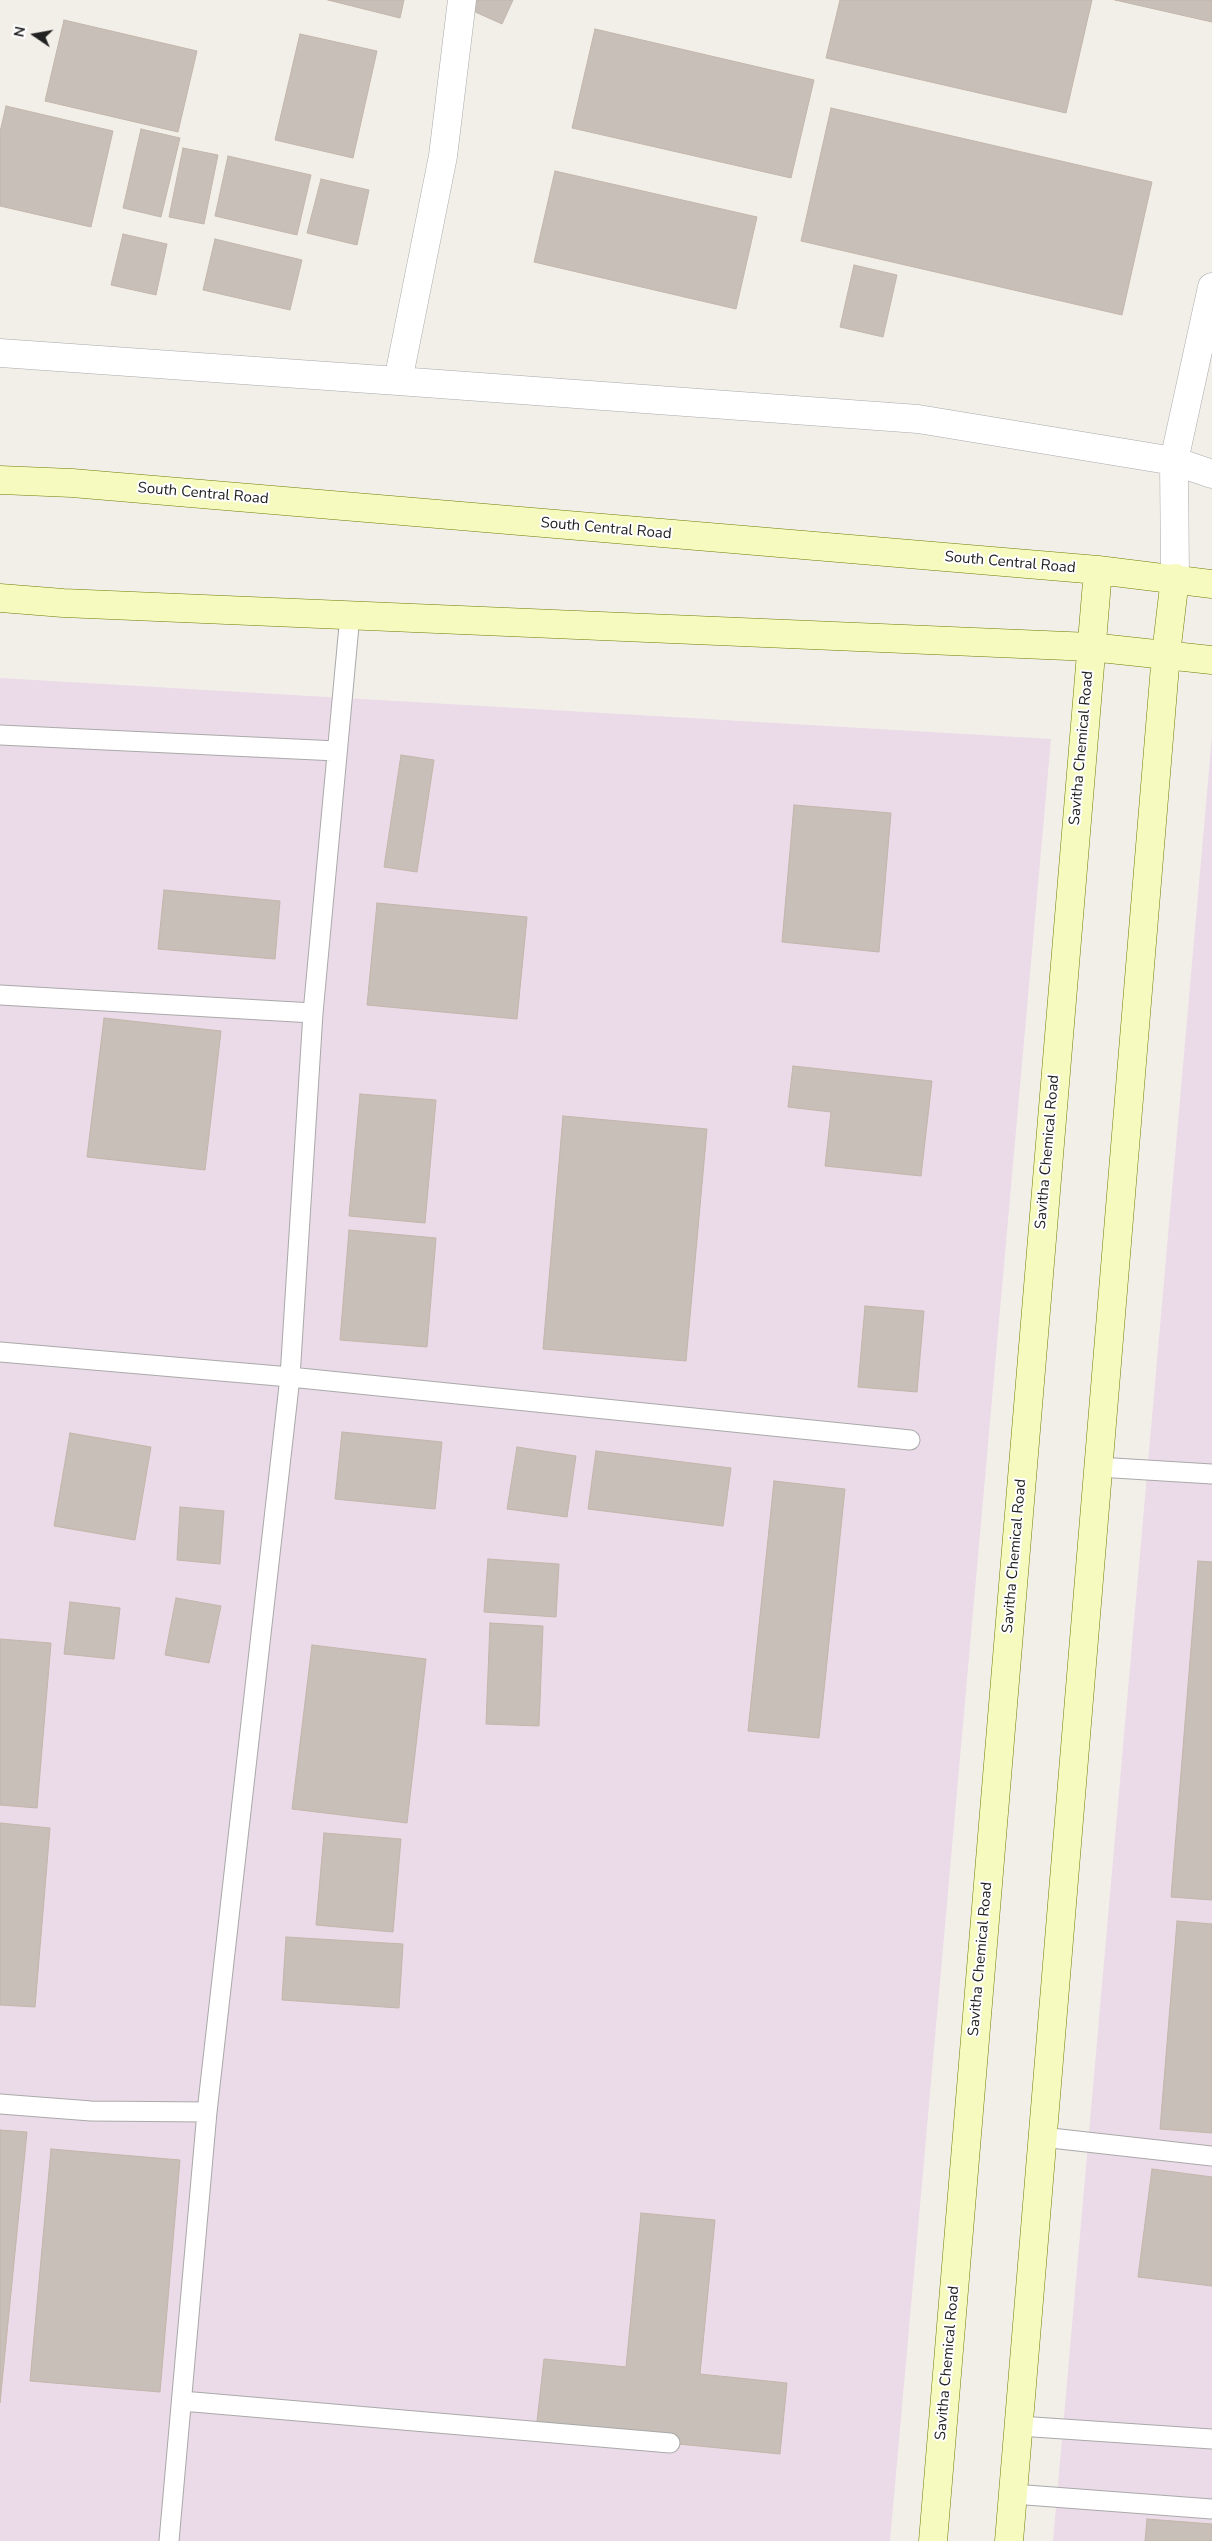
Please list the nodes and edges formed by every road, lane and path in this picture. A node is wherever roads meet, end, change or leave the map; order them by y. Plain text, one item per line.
1 (462, 0) edge
2 (1212, 287) edge
3 (0, 353) edge
4 (398, 381) junction
5 (1174, 461) junction
6 (1212, 474) edge
7 (0, 480) edge
8 (1098, 570) junction
9 (1174, 578) junction
10 (1212, 584) edge
11 (0, 598) edge
12 (350, 616) junction
13 (1091, 647) junction
14 (1166, 654) junction
15 (1212, 660) edge
16 (0, 735) edge
17 (337, 752) junction
18 (0, 995) edge
19 (313, 1013) junction
20 (0, 1352) edge
21 (290, 1377) junction
22 (910, 1440) dead end
23 (1098, 1467) junction
24 (1212, 1474) edge
25 (0, 2104) edge
26 (207, 2112) junction
27 (1042, 2137) junction
28 (1212, 2156) edge
29 (182, 2401) junction
30 (1019, 2426) junction
31 (1212, 2438) edge
32 (670, 2443) dead end
33 (1013, 2494) junction
34 (1212, 2509) edge
35 (169, 2541) edge
36 (933, 2541) edge
37 (1009, 2541) edge

1 - 4 street
2 - 5 street
3 - 4 street
4 - 5 street
5 - 6 street
5 - 9 street
7 - 8 main road, South Central Road
8 - 9 main road, South Central Road
8 - 13 main road, Savitha Chemical Road
9 - 10 main road, South Central Road
9 - 14 main road
11 - 12 main road
12 - 13 main road
12 - 17 lane
13 - 14 main road
13 - 36 main road, Savitha Chemical Road
14 - 15 main road
14 - 23 main road
16 - 17 lane
17 - 19 lane
18 - 19 lane
19 - 21 lane
20 - 21 lane
21 - 22 lane
21 - 26 lane
23 - 24 lane
23 - 27 main road
25 - 26 lane
26 - 29 lane
27 - 28 lane
27 - 30 main road
29 - 32 lane
29 - 35 lane
30 - 31 lane
30 - 33 main road
33 - 34 lane
33 - 37 main road

